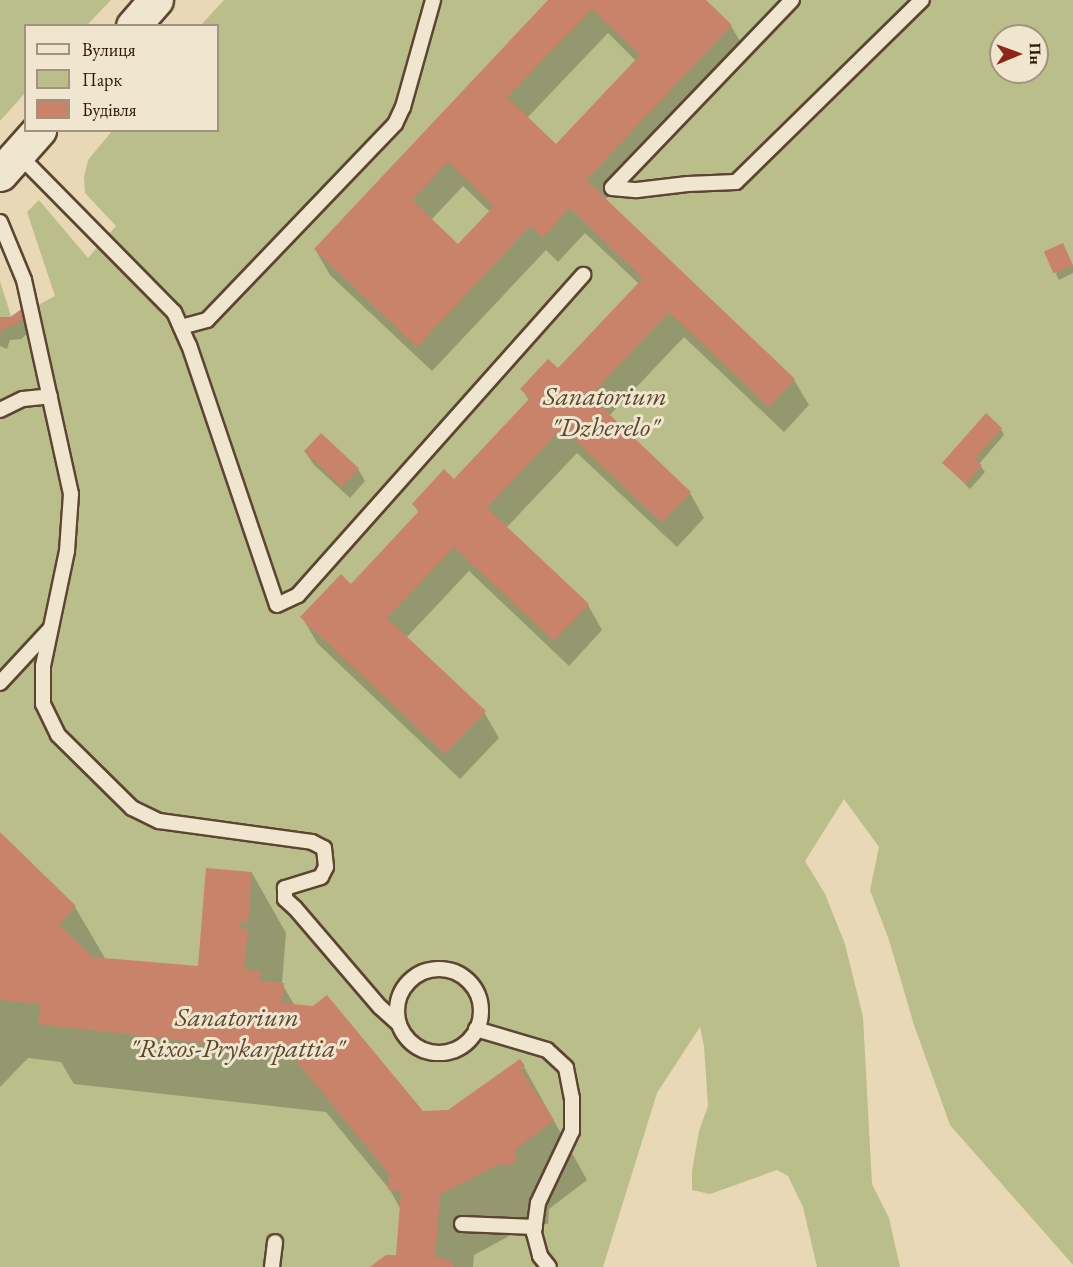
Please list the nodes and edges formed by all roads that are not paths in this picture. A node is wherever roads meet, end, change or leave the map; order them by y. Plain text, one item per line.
1 (156, 0) edge
2 (433, 0) edge
3 (792, 0) edge
4 (922, 0) edge
5 (135, 24) edge
6 (19, 153) edge
7 (0, 222) edge
8 (583, 274) dead end
9 (181, 327) junction
10 (50, 396) junction
11 (0, 410) edge
12 (51, 627) junction
13 (0, 683) edge
14 (399, 1024) junction
15 (476, 1029) junction
16 (462, 1224) dead end
17 (535, 1227) junction
18 (275, 1242) dead end
19 (272, 1267) edge
20 (549, 1267) edge

1 - 5 street
2 - 9 lane
3 - 4 lane
6 - 9 lane
7 - 10 lane
8 - 9 lane
10 - 11 lane
10 - 12 lane
12 - 13 lane
12 - 14 lane
14 - 15 lane
14 - 15 lane
15 - 17 lane
16 - 17 lane
17 - 20 lane
18 - 19 lane

